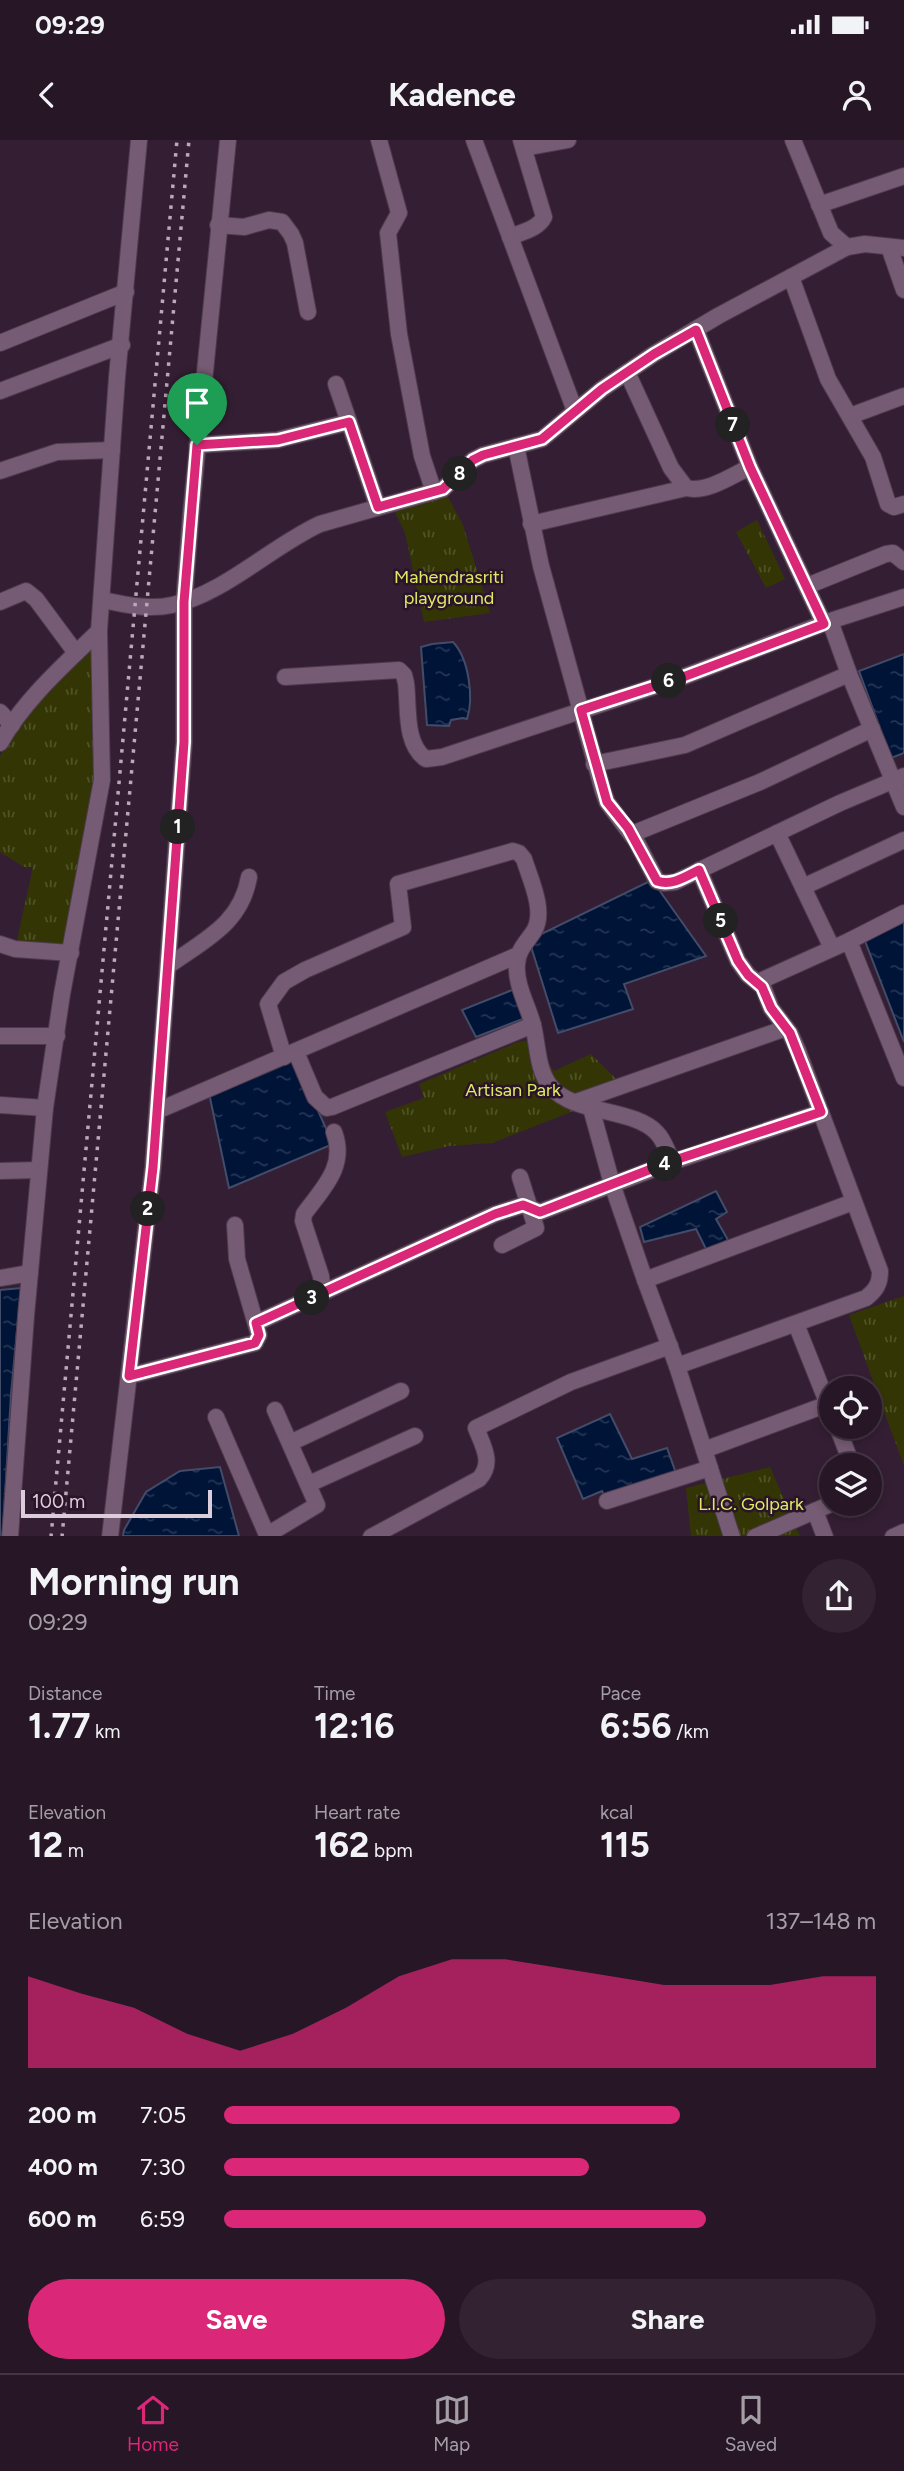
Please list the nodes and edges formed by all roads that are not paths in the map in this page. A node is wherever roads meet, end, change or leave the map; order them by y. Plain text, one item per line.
1 (139, 140) edge
2 (228, 140) edge
3 (379, 140) edge
4 (474, 140) edge
5 (793, 140) edge
6 (563, 141) edge
7 (522, 144) edge
8 (904, 176) edge
9 (819, 205) junction
10 (218, 225) junction
11 (510, 237) junction
12 (847, 247) junction
13 (896, 248) edge
14 (791, 277) junction
15 (904, 290) edge
16 (126, 292) junction
17 (308, 312) dead end
18 (696, 330) junction
19 (0, 343) edge
20 (122, 345) junction
21 (627, 372) junction
22 (336, 384) dead end
23 (0, 391) edge
24 (904, 396) edge
25 (575, 411) junction
26 (850, 416) junction
27 (349, 422) junction
28 (197, 445) junction
29 (516, 446) junction
30 (112, 450) junction
31 (750, 467) junction
32 (0, 471) edge
33 (686, 488) junction
34 (434, 492) junction
35 (904, 503) edge
36 (378, 507) junction
37 (531, 524) junction
38 (904, 562) edge
39 (807, 586) junction
40 (904, 597) edge
41 (103, 600) junction
42 (184, 602) junction
43 (0, 603) edge
44 (827, 623) junction
45 (99, 631) junction
46 (76, 653) junction
47 (849, 674) junction
48 (285, 677) dead end
49 (581, 710) junction
50 (0, 712) edge
51 (12, 725) junction
52 (872, 729) junction
53 (0, 743) edge
54 (594, 764) junction
55 (899, 778) edge
56 (904, 807) edge
57 (777, 833) junction
58 (632, 834) junction
59 (904, 840) edge
60 (699, 870) junction
61 (249, 877) dead end
62 (803, 887) junction
63 (904, 913) edge
64 (849, 941) junction
65 (0, 944) edge
66 (832, 948) junction
67 (71, 953) junction
68 (518, 955) junction
69 (168, 966) junction
70 (758, 982) junction
71 (533, 1025) junction
72 (786, 1028) junction
73 (0, 1036) edge
74 (57, 1036) junction
75 (290, 1054) junction
76 (904, 1078) edge
77 (0, 1105) edge
78 (584, 1105) junction
79 (45, 1108) junction
80 (157, 1111) junction
81 (821, 1112) junction
82 (334, 1132) dead end
83 (672, 1161) junction
84 (38, 1170) junction
85 (0, 1171) edge
86 (520, 1177) dead end
87 (612, 1184) junction
88 (853, 1202) junction
89 (530, 1208) junction
90 (235, 1225) dead end
91 (502, 1245) dead end
92 (30, 1273) junction
93 (0, 1278) edge
94 (645, 1280) junction
95 (323, 1293) junction
96 (256, 1323) junction
97 (796, 1324) junction
98 (670, 1346) junction
99 (677, 1366) junction
100 (129, 1376) junction
101 (819, 1381) edge
102 (401, 1391) dead end
103 (275, 1410) dead end
104 (819, 1412) edge
105 (216, 1417) dead end
106 (415, 1436) dead end
107 (289, 1443) junction
108 (704, 1450) junction
109 (710, 1468) junction
110 (309, 1484) junction
111 (607, 1502) dead end
112 (819, 1509) edge
113 (815, 1511) junction
114 (904, 1532) edge
115 (10, 1536) edge
116 (110, 1536) edge
117 (268, 1536) edge
118 (371, 1536) edge
119 (732, 1536) edge
120 (755, 1536) edge
121 (825, 1536) edge
122 (893, 1536) edge

1 - 16 street
2 - 10 street
3 - 34 street
4 - 11 street
5 - 9 street
6 - 7 street
7 - 11 street
8 - 9 street
9 - 12 street
10 - 17 street
10 - 28 street
11 - 25 street
12 - 13 street
12 - 14 street
13 - 15 street
14 - 18 street
14 - 26 street
16 - 19 street
16 - 20 street
18 - 21 street
18 - 31 street
20 - 23 street
20 - 30 street
21 - 25 street
21 - 33 street
22 - 27 street
24 - 26 street
25 - 29 street
26 - 35 street
27 - 28 street
27 - 36 street
28 - 42 street
29 - 34 street
29 - 37 street
30 - 32 street
30 - 41 street
31 - 33 street
31 - 39 street
33 - 37 street
34 - 36 street
36 - 42 street
37 - 49 street
38 - 39 street
39 - 44 street
40 - 44 street
41 - 42 street
41 - 45 street
42 - 69 street
43 - 46 street
44 - 47 street
44 - 49 street
45 - 46 street
45 - 67 street
46 - 51 street
47 - 52 street
47 - 54 street
48 - 49 street
49 - 54 street
50 - 51 street
51 - 53 street
52 - 55 street
52 - 58 street
54 - 58 street
55 - 56 street
55 - 57 street
57 - 60 street
57 - 62 street
58 - 60 street
59 - 62 street
60 - 70 street
61 - 69 street
62 - 66 street
63 - 64 street
64 - 66 street
64 - 76 street
65 - 67 street
66 - 70 street
67 - 74 street
68 - 71 street
68 - 75 street
68 - 75 street
69 - 80 street
70 - 72 street
71 - 75 street
71 - 78 street
72 - 78 street
72 - 81 street
73 - 74 street
74 - 79 street
75 - 80 street
77 - 79 street
78 - 83 street
78 - 87 street
79 - 84 street
80 - 100 street
81 - 83 street
81 - 88 street
82 - 95 street
83 - 87 street
84 - 85 street
84 - 92 street
86 - 89 street
87 - 89 street
87 - 94 street
88 - 94 street
88 - 97 street
89 - 91 street
89 - 95 street
90 - 96 street
92 - 93 street
92 - 115 street
94 - 98 street
95 - 96 street
96 - 100 street
97 - 99 street
97 - 101 street
98 - 99 street
98 - 118 street
99 - 108 street
100 - 116 street
102 - 107 street
103 - 107 street
104 - 108 street
105 - 117 street
106 - 110 street
107 - 110 street
108 - 109 street
109 - 111 street
109 - 119 street
110 - 117 street
112 - 113 street
113 - 120 street
113 - 121 street
114 - 122 street

